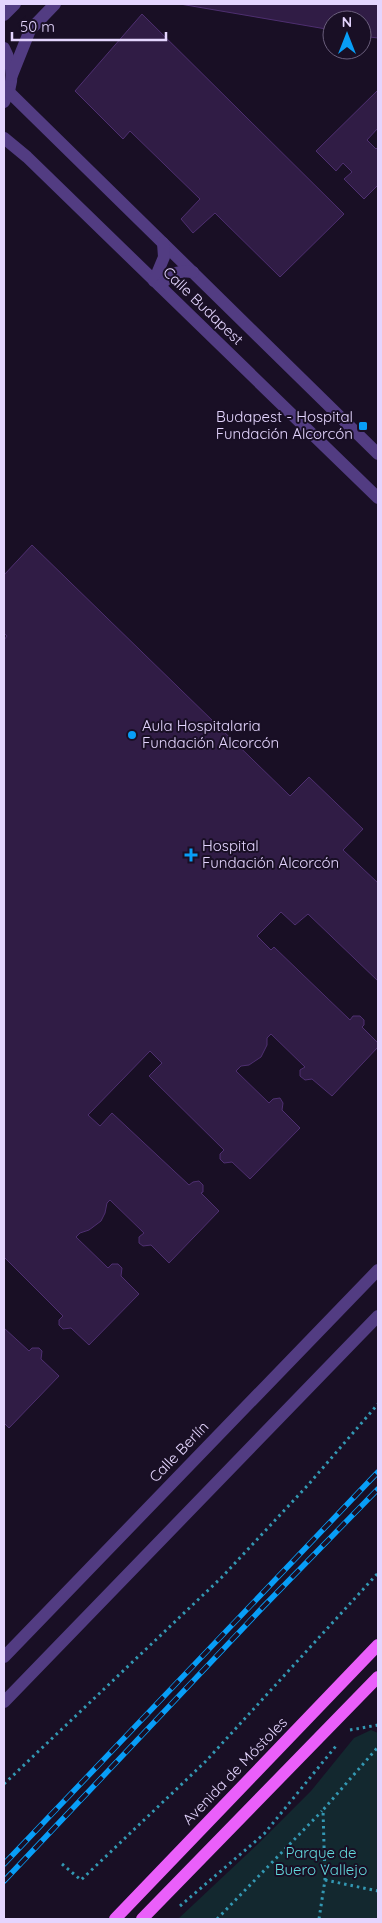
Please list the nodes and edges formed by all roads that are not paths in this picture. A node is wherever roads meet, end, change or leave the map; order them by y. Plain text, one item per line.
1 (15, 4) edge
2 (55, 4) edge
3 (4, 14) edge
4 (4, 48) edge
5 (12, 75) junction
6 (7, 97) edge
7 (4, 138) edge
8 (163, 243) junction
9 (193, 272) junction
10 (157, 283) junction
11 (378, 454) edge
12 (378, 498) edge
13 (378, 1270) edge
14 (378, 1316) edge
15 (378, 1645) edge
16 (4, 1657) edge
17 (376, 1683) edge
18 (4, 1702) edge
19 (115, 1919) edge
20 (142, 1919) edge

1 - 3 street
2 - 5 street
4 - 5 street
5 - 6 street
6 - 8 street, Calle Budapest
7 - 10 street, Calle Budapest
8 - 9 street, Calle Budapest
8 - 10 street
9 - 10 street
9 - 11 street, Calle Budapest
10 - 12 street, Calle Budapest
13 - 16 street, Calle Berlín
14 - 18 street
15 - 19 main road, Avenida de Móstoles
17 - 20 main road

